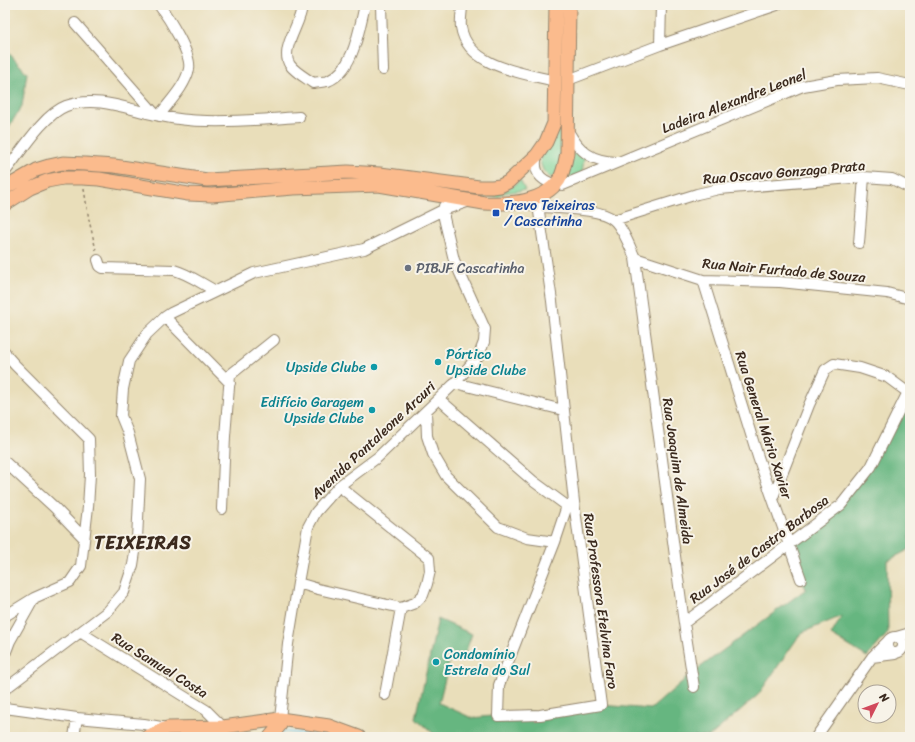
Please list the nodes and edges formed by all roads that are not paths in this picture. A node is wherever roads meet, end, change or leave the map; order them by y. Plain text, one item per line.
1 (159, 5) edge
2 (302, 5) edge
3 (365, 5) edge
4 (381, 5) edge
5 (462, 5) edge
6 (556, 5) edge
7 (569, 5) edge
8 (662, 5) edge
9 (777, 5) edge
10 (758, 8) edge
11 (75, 23) dead end
12 (660, 45) junction
13 (568, 59) junction
14 (383, 70) dead end
15 (591, 71) junction
16 (561, 80) junction
17 (910, 85) edge
18 (157, 116) junction
19 (299, 117) dead end
20 (568, 131) junction
21 (533, 159) junction
22 (618, 162) junction
23 (5, 172) edge
24 (864, 177) junction
25 (554, 185) junction
26 (5, 188) edge
27 (910, 188) edge
28 (445, 197) junction
29 (470, 201) junction
30 (538, 202) junction
31 (5, 204) edge
32 (443, 210) junction
33 (614, 220) junction
34 (859, 243) dead end
35 (635, 258) junction
36 (98, 260) road end
37 (703, 280) junction
38 (216, 291) junction
39 (910, 299) edge
40 (165, 317) junction
41 (274, 340) dead end
42 (5, 352) edge
43 (230, 383) junction
44 (455, 383) junction
45 (909, 393) edge
46 (439, 399) junction
47 (564, 410) junction
48 (426, 411) junction
49 (5, 462) edge
50 (339, 486) junction
51 (773, 497) junction
52 (571, 504) junction
53 (222, 509) dead end
54 (84, 538) junction
55 (555, 542) junction
56 (788, 544) junction
57 (801, 579) dead end
58 (298, 583) junction
59 (34, 598) junction
60 (401, 608) junction
61 (5, 616) edge
62 (684, 623) junction
63 (80, 632) junction
64 (910, 633) edge
65 (910, 638) edge
66 (890, 639) junction
67 (899, 651) junction
68 (5, 654) edge
69 (872, 657) junction
70 (694, 687) dead end
71 (5, 689) edge
72 (385, 694) dead end
73 (5, 708) edge
74 (77, 718) junction
75 (280, 719) junction
76 (223, 727) junction
77 (168, 732) edge
78 (74, 737) edge
79 (147, 737) edge
80 (210, 737) edge
81 (270, 737) edge
82 (359, 737) edge
83 (816, 737) edge

1 - 18 street
2 - 3 street
4 - 14 street
5 - 16 street
6 - 16 main road
7 - 13 main road
8 - 12 street
9 - 10 street
10 - 12 street
11 - 18 street
12 - 15 street
13 - 15 street
13 - 16 main road
15 - 16 street
16 - 20 main road
16 - 21 main road
17 - 22 street, Ladeira Alexandre Leonel
18 - 19 street
18 - 23 street
20 - 22 street, Ladeira Alexandre Leonel
20 - 25 main road
21 - 25 street
21 - 26 main road
21 - 28 main road
22 - 25 street, Ladeira Alexandre Leonel
24 - 27 street, Rua Oscavo Gonzaga Prata
24 - 33 street, Rua Oscavo Gonzaga Prata
24 - 34 street
25 - 30 main road
28 - 29 main road
28 - 31 main road
28 - 32 street, Avenida Pantaleone Arcuri
29 - 30 main road
29 - 32 street
30 - 33 street
30 - 47 street, Rua Professora Etelvina Faro
32 - 38 street
32 - 44 street, Avenida Pantaleone Arcuri
33 - 35 street
35 - 37 street, Rua Nair Furtado de Souza
35 - 62 street, Rua Joaquim de Almeida
36 - 38 street
37 - 39 street, Rua Nair Furtado de Souza
37 - 51 street, Rua General Mário Xavier
38 - 40 street
40 - 43 street
40 - 63 street
41 - 43 street
42 - 54 street
43 - 53 street
44 - 46 street, Avenida Pantaleone Arcuri
44 - 47 street
45 - 51 street
45 - 56 street, Rua José de Castro Barbosa
46 - 48 street, Avenida Pantaleone Arcuri
46 - 52 street
47 - 52 street, Rua Professora Etelvina Faro
48 - 50 street, Avenida Pantaleone Arcuri
48 - 55 street
49 - 54 street
50 - 58 street, Avenida Pantaleone Arcuri
50 - 60 street
51 - 56 street, Rua General Mário Xavier
52 - 55 street, Rua Professora Etelvina Faro
52 - 55 street, Rua Professora Etelvina Faro
54 - 59 street
56 - 57 street, Rua General Mário Xavier
56 - 62 street, Rua José de Castro Barbosa
58 - 60 street
58 - 75 street, Avenida Pantaleone Arcuri
59 - 61 street
59 - 68 street
60 - 72 street
62 - 70 street, Rua Joaquim de Almeida
63 - 71 street
63 - 76 street, Rua Samuel Costa
64 - 66 street
65 - 67 street
66 - 67 street
66 - 69 street
67 - 69 street
69 - 83 street
73 - 74 street
74 - 77 street
74 - 78 street
75 - 76 main road
75 - 81 main road
75 - 82 main road
76 - 77 main road
76 - 80 main road
77 - 79 main road

